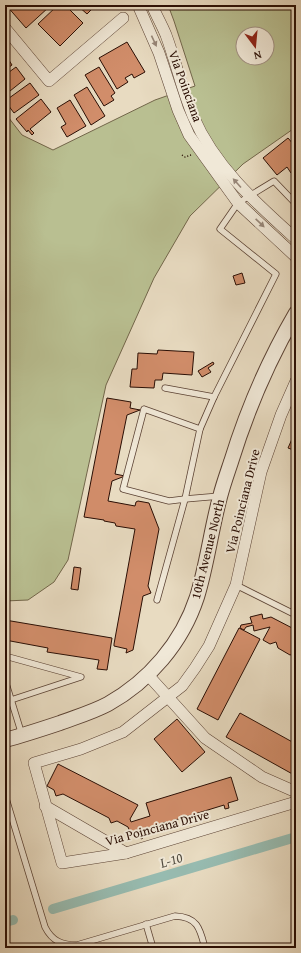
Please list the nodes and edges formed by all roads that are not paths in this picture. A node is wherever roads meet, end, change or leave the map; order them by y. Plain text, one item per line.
1 (138, 5) edge
2 (152, 5) edge
3 (123, 18) dead end
4 (5, 28) edge
5 (218, 168) junction
6 (249, 196) junction
7 (238, 204) junction
8 (296, 204) edge
9 (296, 239) edge
10 (296, 257) edge
11 (296, 313) edge
12 (296, 381) edge
13 (165, 388) dead end
14 (214, 397) junction
15 (200, 429) junction
16 (220, 496) junction
17 (185, 499) junction
18 (236, 585) junction
19 (157, 600) dead end
20 (296, 615) edge
21 (5, 656) edge
22 (148, 675) junction
23 (5, 680) edge
24 (168, 698) junction
25 (11, 700) junction
26 (22, 735) junction
27 (5, 740) edge
28 (296, 792) edge
29 (5, 795) edge
30 (296, 802) edge
31 (45, 806) junction
32 (126, 853) junction
33 (146, 924) junction
34 (153, 948) edge
35 (205, 948) edge

1 -> 5 street, Via Poinciana
2 - 5 street, Via Poinciana
3 - 4 street
6 -> 5 street, Via Poinciana
5 - 7 street, Via Poinciana
6 - 7 lane
6 - 8 lane
6 - 9 street, Via Poinciana
7 -> 10 street, Via Poinciana
7 - 14 lane
11 - 16 street, 10th Avenue North
12 - 18 street, Via Poinciana Drive
13 - 14 lane
14 - 15 lane
15 - 17 lane
15 - 17 lane
16 - 17 lane
16 - 22 street, 10th Avenue North
17 - 19 lane
18 - 20 lane
18 - 24 street, Via Poinciana Drive
21 - 25 lane
22 - 24 street
22 - 26 street, 10th Avenue North
23 - 25 lane
24 - 28 street
24 - 31 street, Via Poinciana Drive
25 - 26 lane
26 - 27 street, 10th Avenue North
29 - 33 lane
30 - 32 street, Via Poinciana Drive
31 - 32 street
31 - 32 street, Via Poinciana Drive
33 - 34 lane
33 - 35 lane

